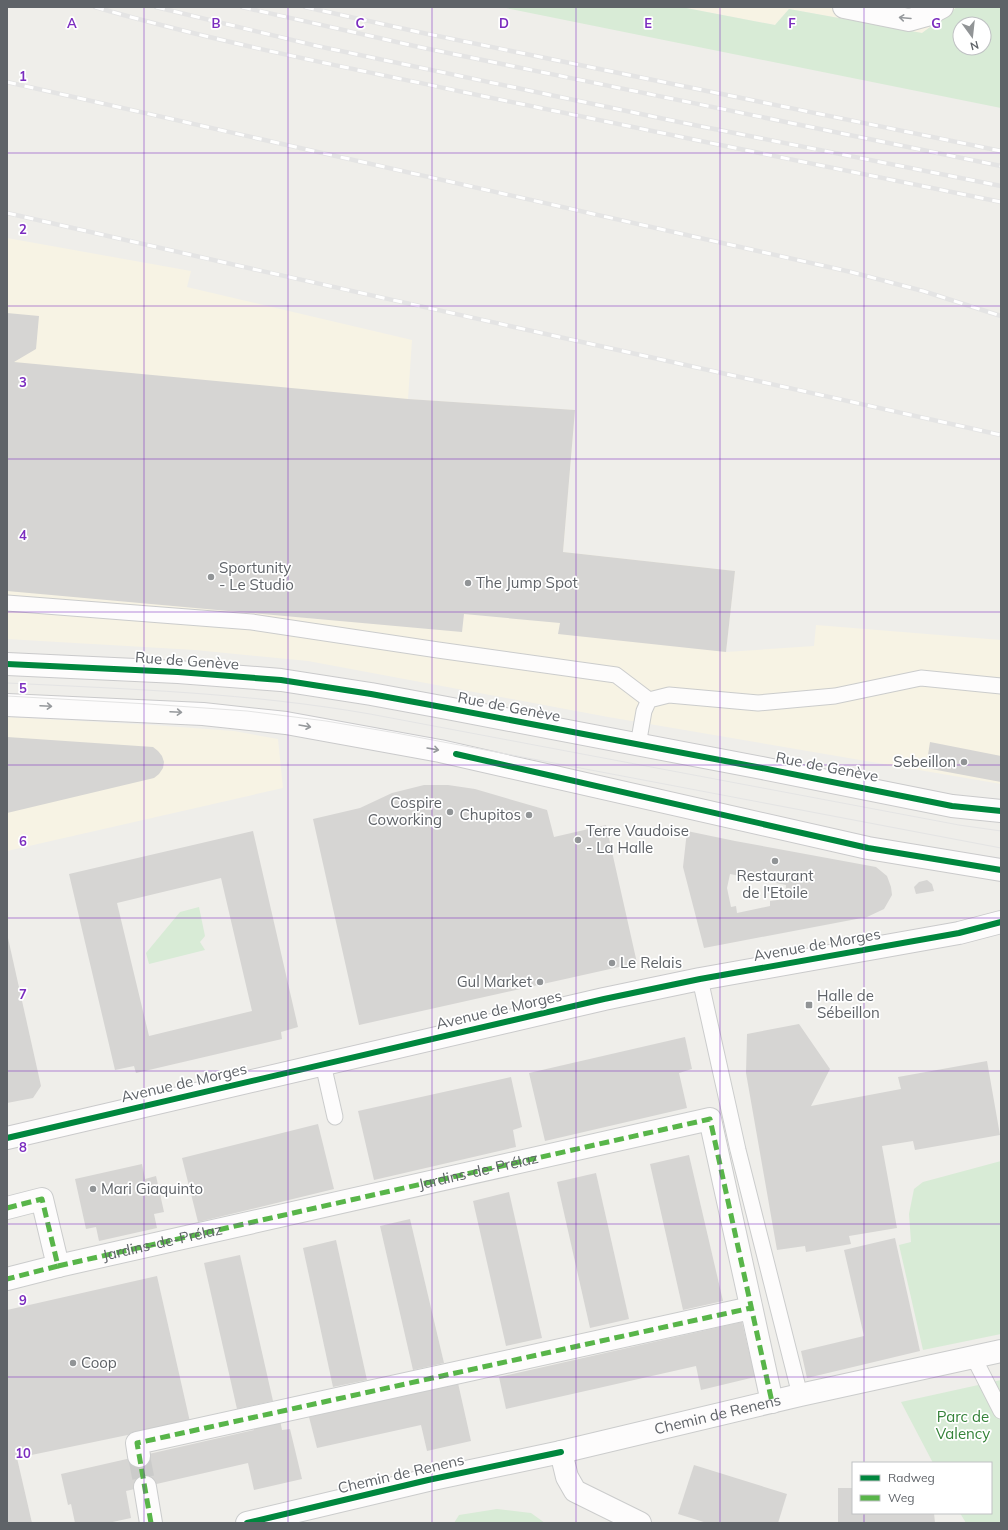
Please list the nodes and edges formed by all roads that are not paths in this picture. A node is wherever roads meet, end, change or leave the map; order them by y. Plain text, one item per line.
1 (844, 7) edge
2 (942, 7) edge
3 (7, 603) edge
4 (7, 664) edge
5 (1001, 686) edge
6 (649, 700) junction
7 (7, 704) edge
8 (638, 745) junction
9 (1001, 811) edge
10 (1001, 870) edge
11 (1001, 922) edge
12 (700, 979) junction
13 (323, 1064) junction
14 (335, 1117) dead end
15 (7, 1138) edge
16 (7, 1208) edge
17 (58, 1266) junction
18 (7, 1279) edge
19 (751, 1308) junction
20 (1001, 1351) edge
21 (973, 1356) junction
22 (800, 1395) junction
23 (772, 1402) junction
24 (1001, 1411) edge
25 (561, 1452) junction
26 (139, 1456) tunnel mouth
27 (145, 1487) tunnel mouth
28 (151, 1523) edge
29 (247, 1523) edge
30 (640, 1523) edge

2 -> 1 main road
3 - 6 lane
4 - 8 main road, Rue de Genève
5 - 6 lane
6 - 8 lane
7 -> 10 main road
8 - 9 main road, Rue de Genève
11 - 12 main road, Avenue de Morges
12 - 13 main road, Avenue de Morges
12 - 22 lane
13 - 14 lane
13 - 15 main road, Avenue de Morges
16 - 17 main road
17 - 18 main road
17 - 19 main road, Jardins-de-Prélaz
19 - 23 main road, Jardins-de-Prélaz
19 - 26 main road
20 - 21 main road, Chemin de Renens
21 - 22 main road, Chemin de Renens
21 - 24 lane
22 - 23 main road, Chemin de Renens
23 - 25 main road, Chemin de Renens
25 - 29 main road, Chemin de Renens
25 - 30 main road
27 - 28 main road

